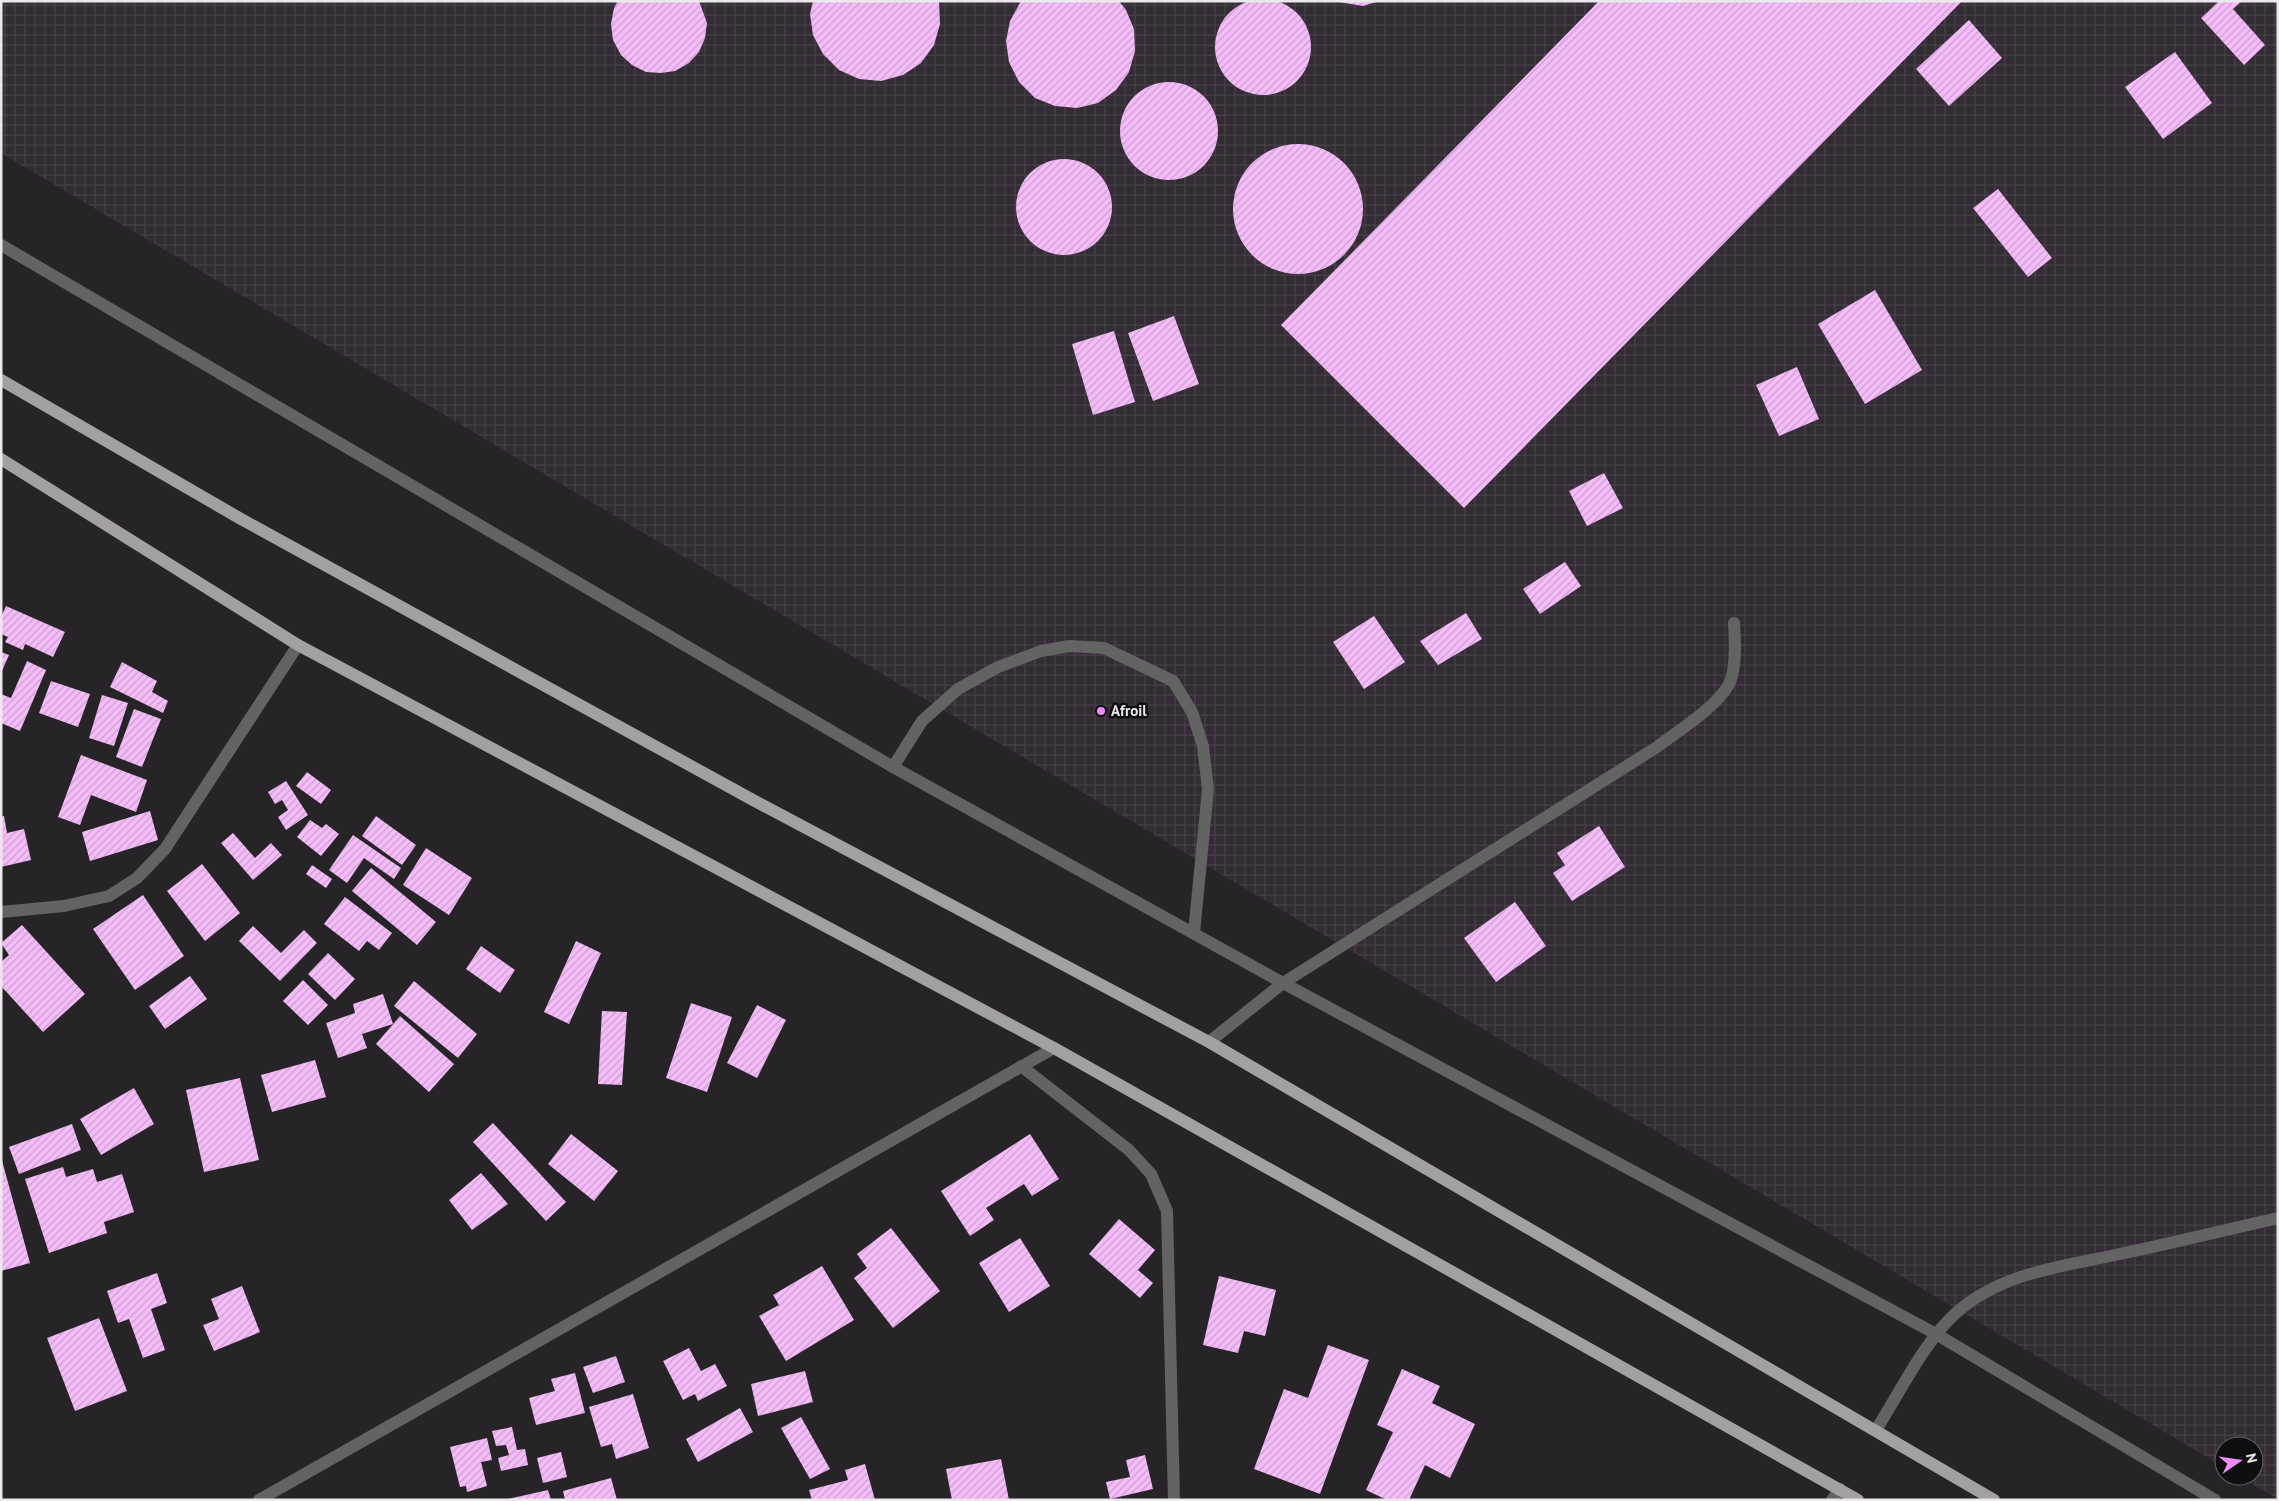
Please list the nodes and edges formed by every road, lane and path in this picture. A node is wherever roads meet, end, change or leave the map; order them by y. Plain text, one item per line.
1 (1, 245) edge
2 (1, 380) edge
3 (1, 459) edge
4 (1734, 623) dead end
5 (298, 645) junction
6 (893, 767) junction
7 (1, 912) edge
8 (1194, 933) junction
9 (1284, 983) junction
10 (1209, 1042) junction
11 (1054, 1048) junction
12 (1021, 1066) junction
13 (2278, 1218) edge
14 (1936, 1334) junction
15 (1876, 1430) junction
16 (1840, 1489) junction
17 (259, 1500) edge
18 (1174, 1500) edge
19 (1832, 1500) edge
20 (1858, 1500) edge
21 (1994, 1500) edge
22 (2216, 1500) edge

1 - 6 street
2 - 10 main road
3 - 5 main road
4 - 9 street
5 - 7 street
5 - 11 main road
6 - 8 street
6 - 8 street
8 - 9 street
9 - 10 street
9 - 14 street
10 - 15 main road
11 - 12 street
11 - 16 main road
12 - 17 street
12 - 18 street
13 - 14 street
14 - 15 street
14 - 22 street
15 - 21 main road
16 - 19 street
16 - 20 main road

